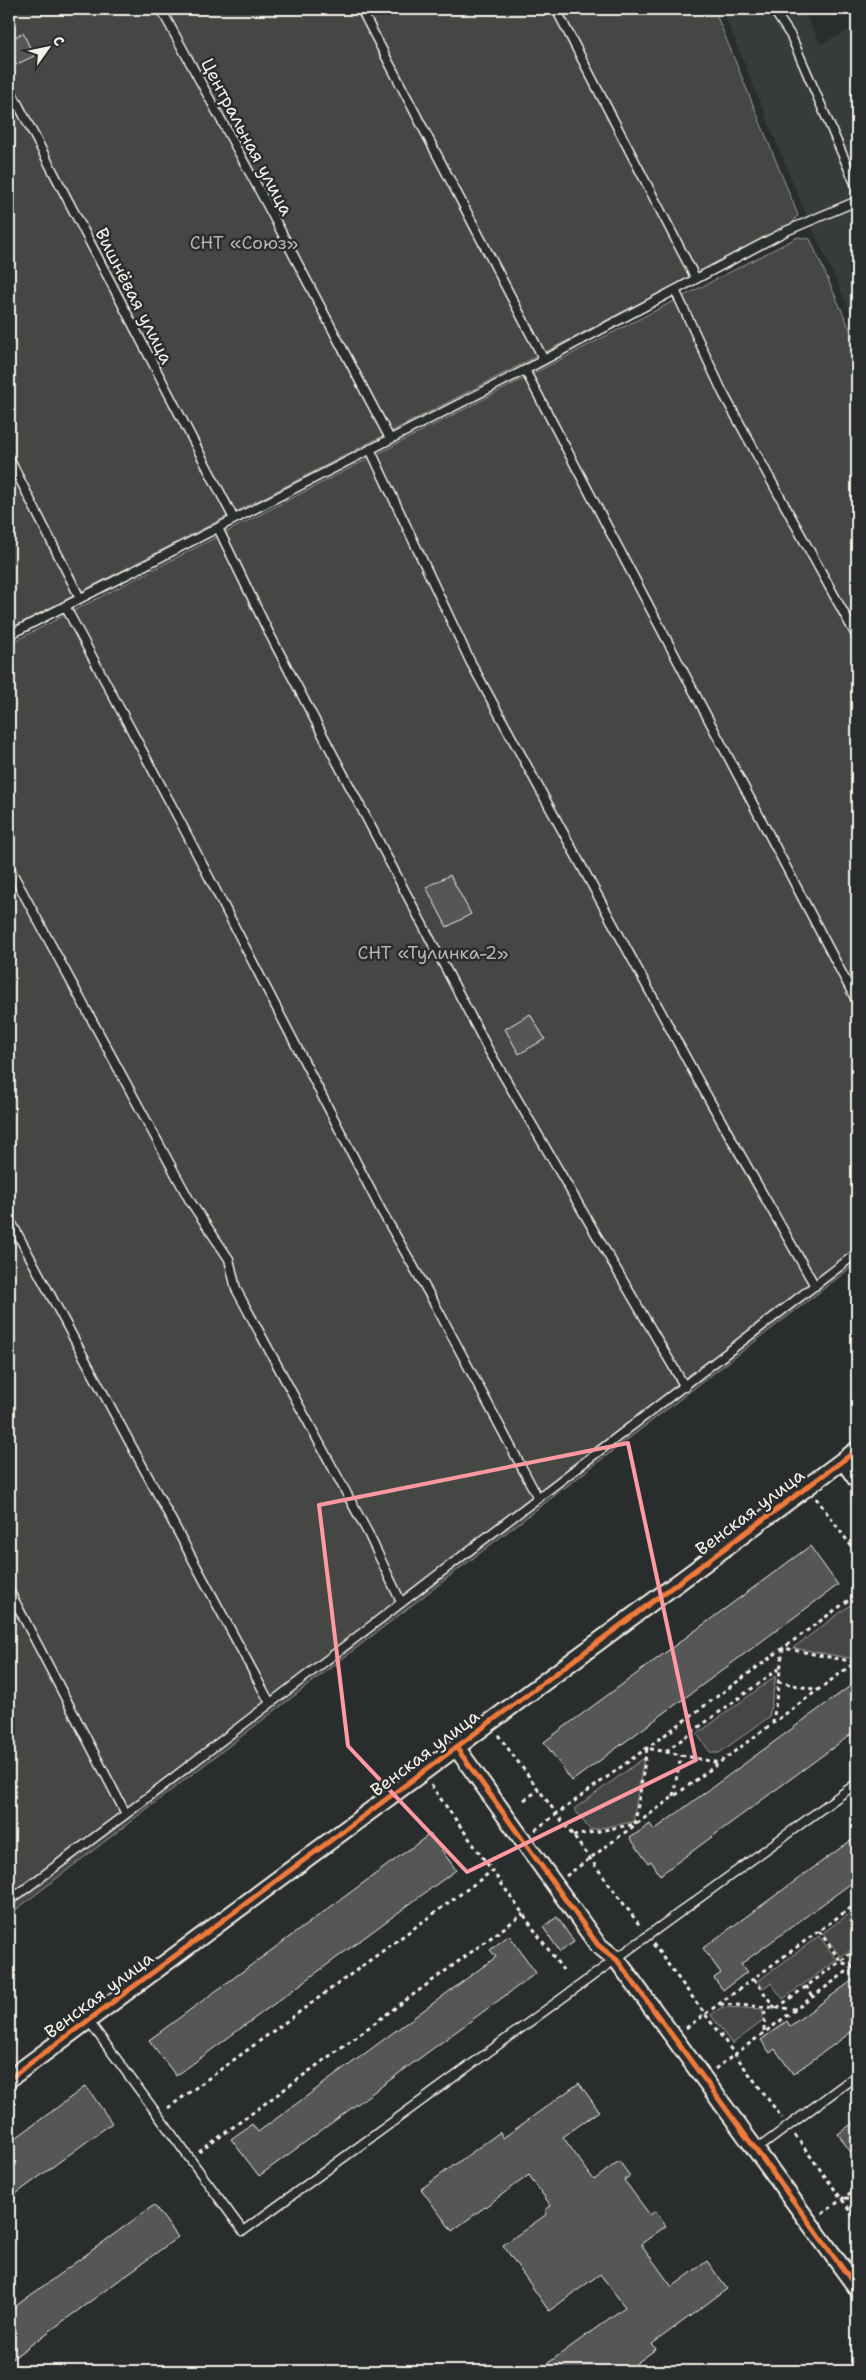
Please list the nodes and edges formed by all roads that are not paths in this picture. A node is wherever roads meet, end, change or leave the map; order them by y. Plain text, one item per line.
1 (161, 9) edge
2 (361, 9) edge
3 (556, 9) edge
4 (773, 9) edge
5 (9, 87) edge
6 (857, 188) edge
7 (857, 201) edge
8 (696, 279) junction
9 (675, 290) junction
10 (544, 360) junction
11 (525, 370) junction
12 (390, 439) junction
13 (370, 449) junction
14 (9, 458) edge
15 (234, 519) junction
16 (218, 528) junction
17 (80, 598) junction
18 (64, 606) junction
19 (9, 635) edge
20 (857, 638) edge
21 (9, 867) edge
22 (857, 1002) edge
23 (9, 1218) edge
24 (857, 1253) edge
25 (815, 1286) junction
26 (685, 1387) junction
27 (857, 1450) edge
28 (843, 1460) junction
29 (857, 1480) edge
30 (538, 1498) junction
31 (9, 1590) edge
32 (401, 1602) junction
33 (270, 1703) junction
34 (456, 1747) junction
35 (857, 1783) edge
36 (126, 1814) junction
37 (9, 1901) edge
38 (617, 1960) junction
39 (88, 2020) junction
40 (857, 2075) edge
41 (9, 2079) edge
42 (756, 2150) junction
43 (857, 2288) edge

1 - 12 lane, Центральная улица
2 - 10 lane
3 - 8 lane
4 - 6 lane
5 - 15 lane, Вишнёвая улица
7 - 8 lane
8 - 9 lane
9 - 10 lane
9 - 20 lane
10 - 11 lane
11 - 12 lane
11 - 22 lane
12 - 13 lane
13 - 15 lane
13 - 25 lane
14 - 17 lane
15 - 16 lane
16 - 17 lane
16 - 26 lane
17 - 18 lane
18 - 19 lane
18 - 30 lane
21 - 32 lane
23 - 33 lane
24 - 25 lane
25 - 26 lane
26 - 30 lane
27 - 28 street, Венская улица
28 - 29 street
28 - 34 street, Венская улица
30 - 32 lane
31 - 36 lane
32 - 33 lane
33 - 36 lane
34 - 38 street
34 - 39 street, Венская улица
35 - 38 lane
36 - 37 lane
38 - 39 lane
38 - 42 street
39 - 41 street, Венская улица
40 - 42 lane
42 - 43 street

